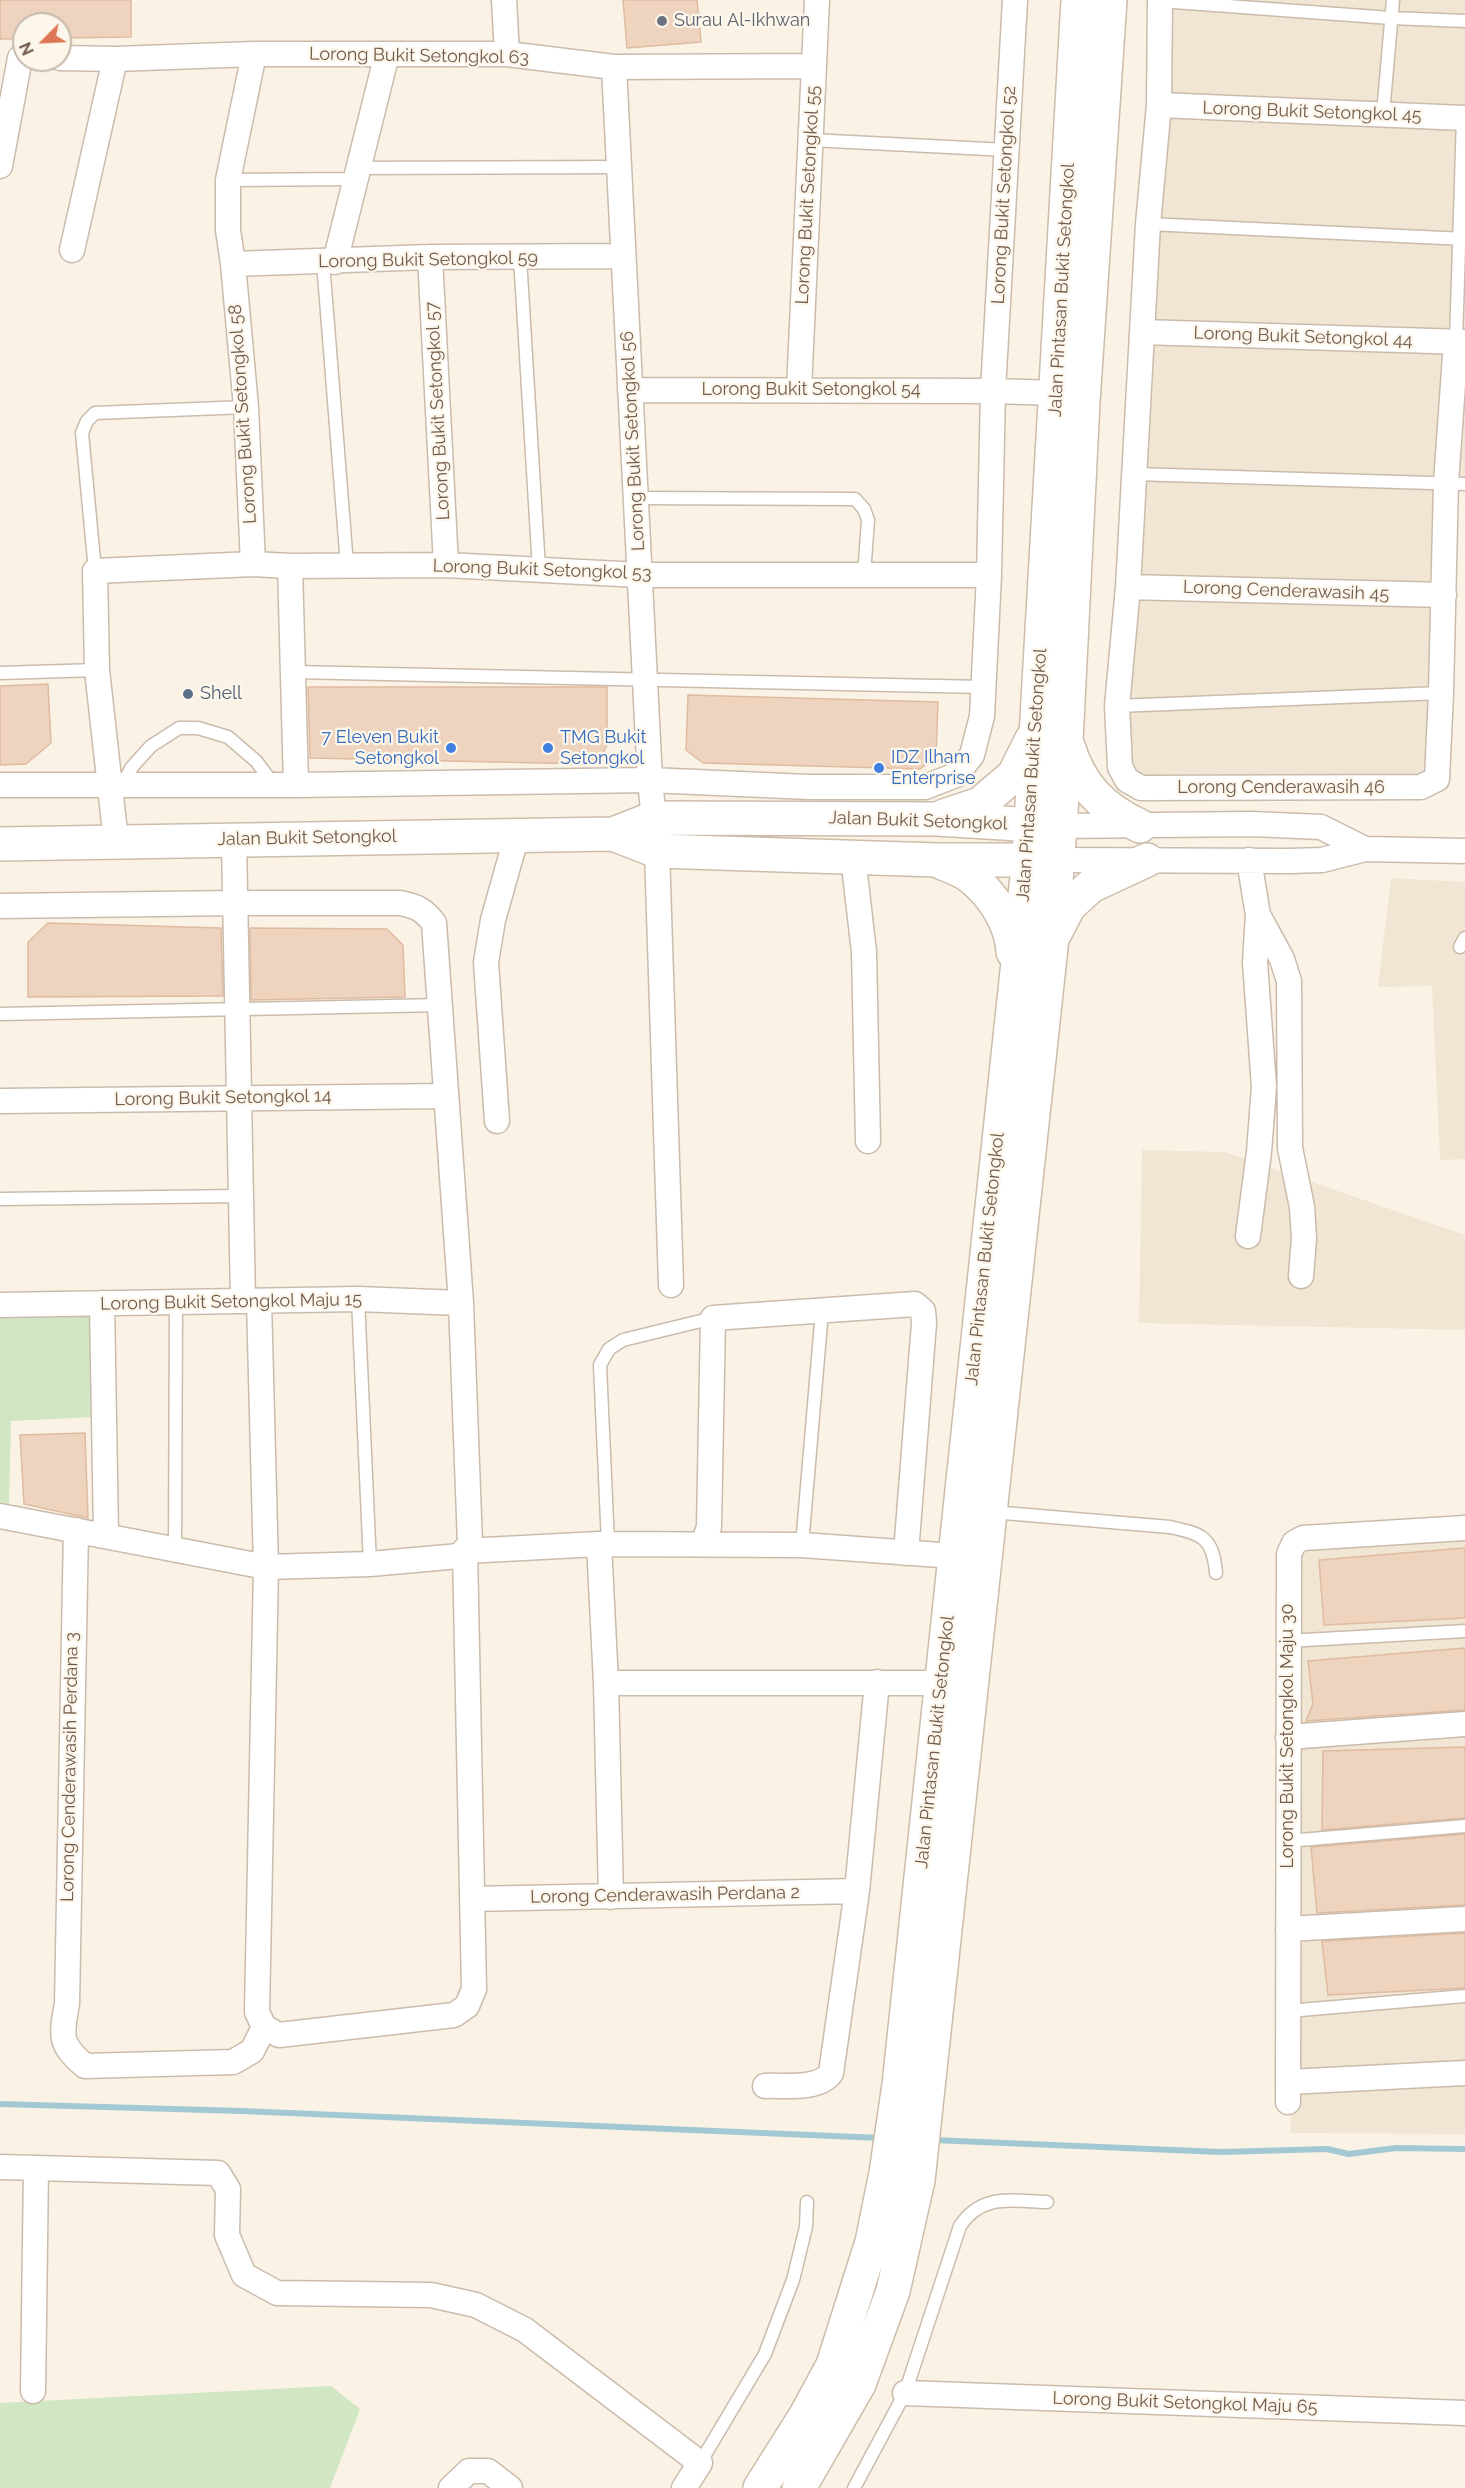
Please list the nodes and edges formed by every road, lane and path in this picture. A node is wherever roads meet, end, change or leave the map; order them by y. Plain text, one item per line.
1 (504, 0) edge
2 (817, 0) edge
3 (1015, 0) edge
4 (1078, 0) edge
5 (1110, 0) edge
6 (1160, 0) edge
7 (1393, 0) edge
8 (1391, 18) junction
9 (1465, 21) edge
10 (254, 54) junction
11 (387, 54) junction
12 (507, 54) junction
13 (72, 58) edge
14 (115, 59) junction
15 (814, 66) junction
16 (614, 67) junction
17 (13, 72) edge
18 (1159, 105) junction
19 (1383, 114) junction
20 (1464, 118) edge
21 (811, 140) junction
22 (1007, 150) junction
23 (0, 166) edge
24 (619, 167) junction
25 (356, 173) junction
26 (228, 180) junction
27 (1148, 224) junction
28 (1462, 239) edge
29 (72, 250) dead end
30 (623, 256) junction
31 (430, 257) junction
32 (520, 257) junction
33 (329, 262) junction
34 (233, 264) junction
35 (1142, 332) junction
36 (1460, 342) edge
37 (630, 390) junction
38 (799, 390) junction
39 (1001, 391) junction
40 (1047, 393) junction
41 (246, 407) junction
42 (1134, 474) junction
43 (1456, 484) edge
44 (636, 498) junction
45 (253, 564) junction
46 (347, 565) junction
47 (290, 566) junction
48 (446, 566) junction
49 (539, 568) junction
50 (95, 571) junction
51 (640, 575) junction
52 (864, 575) junction
53 (989, 575) junction
54 (1128, 587) junction
55 (1444, 596) junction
56 (98, 670) junction
57 (294, 672) junction
58 (0, 673) edge
59 (645, 680) junction
60 (983, 687) junction
61 (1441, 693) junction
62 (1117, 706) junction
63 (1035, 734) junction
64 (1066, 742) junction
65 (650, 780) junction
66 (0, 785) edge
67 (116, 785) junction
68 (285, 785) junction
69 (654, 818) junction
70 (937, 819) junction
71 (1045, 825) junction
72 (1140, 826) junction
73 (613, 834) junction
74 (518, 835) junction
75 (234, 840) junction
76 (116, 841) junction
77 (0, 844) edge
78 (1365, 849) junction
79 (657, 851) junction
80 (1465, 851) edge
81 (853, 857) junction
82 (1043, 859) junction
83 (937, 860) junction
84 (1147, 860) junction
85 (1250, 860) junction
86 (235, 903) junction
87 (0, 906) edge
88 (1258, 915) junction
89 (1052, 938) junction
90 (1015, 981) junction
91 (441, 1005) junction
92 (237, 1010) junction
93 (0, 1014) edge
94 (446, 1096) junction
95 (239, 1097) junction
96 (0, 1101) edge
97 (497, 1122) dead end
98 (868, 1141) dead end
99 (241, 1196) junction
100 (0, 1199) edge
101 (1248, 1236) dead end
102 (1301, 1276) dead end
103 (671, 1285) dead end
104 (358, 1299) junction
105 (251, 1301) junction
106 (176, 1302) junction
107 (102, 1303) junction
108 (461, 1303) junction
109 (0, 1305) edge
110 (822, 1311) junction
111 (713, 1318) junction
112 (990, 1512) junction
113 (0, 1516) edge
114 (1465, 1528) edge
115 (76, 1530) junction
116 (106, 1535) junction
117 (603, 1544) junction
118 (703, 1544) junction
119 (802, 1545) junction
120 (175, 1549) junction
121 (465, 1551) junction
122 (906, 1553) junction
123 (954, 1556) junction
124 (370, 1564) junction
125 (266, 1567) junction
126 (1216, 1573) dead end
127 (1465, 1630) edge
128 (1287, 1641) junction
129 (877, 1682) junction
130 (606, 1683) junction
131 (941, 1683) junction
132 (1465, 1724) edge
133 (1287, 1737) junction
134 (1465, 1826) edge
135 (1288, 1841) junction
136 (857, 1891) junction
137 (610, 1897) junction
138 (472, 1899) junction
139 (1465, 1919) edge
140 (1288, 1929) junction
141 (1465, 1996) edge
142 (1288, 2011) junction
143 (264, 2027) junction
144 (1465, 2073) edge
145 (914, 2084) junction
146 (765, 2086) dead end
147 (0, 2167) edge
148 (36, 2168) junction
149 (807, 2202) dead end
150 (1047, 2202) dead end
151 (33, 2391) dead end
152 (905, 2393) junction
153 (1465, 2413) edge
154 (700, 2463) junction
155 (451, 2488) edge
156 (510, 2488) edge
157 (684, 2488) edge
158 (760, 2488) edge
159 (799, 2488) edge
160 (854, 2488) edge

1 - 12 street
2 - 15 street, Lorong Bukit Setongkol 55
3 - 22 street, Lorong Bukit Setongkol 52
4 - 40 main road, Jalan Pintasan Bukit Setongkol
5 - 64 main road, Jalan Pintasan Bukit Setongkol
6 - 8 lane
6 - 18 street
7 - 8 lane
8 - 9 lane
8 - 19 lane
10 - 11 street, Lorong Bukit Setongkol 63
10 - 14 street, Lorong Bukit Setongkol 63
10 - 26 street, Lorong Bukit Setongkol 58
11 - 12 street, Lorong Bukit Setongkol 63
11 - 25 street
12 - 16 street, Lorong Bukit Setongkol 63
13 - 14 street, Lorong Bukit Setongkol 63
14 - 29 street
15 - 16 street, Lorong Bukit Setongkol 63
15 - 21 street, Lorong Bukit Setongkol 55
16 - 24 street, Lorong Bukit Setongkol 56
17 - 23 street
18 - 19 street, Lorong Bukit Setongkol 45
18 - 27 street
19 - 20 street, Lorong Bukit Setongkol 45
20 - 28 lane
21 - 22 lane
21 - 38 street, Lorong Bukit Setongkol 55
22 - 39 street, Lorong Bukit Setongkol 52
24 - 25 lane
24 - 30 street, Lorong Bukit Setongkol 56
25 - 26 lane
25 - 33 street
26 - 34 street, Lorong Bukit Setongkol 58
27 - 28 lane
27 - 35 street
28 - 36 lane
30 - 32 street, Lorong Bukit Setongkol 59
30 - 37 street, Lorong Bukit Setongkol 56
31 - 32 street, Lorong Bukit Setongkol 59
31 - 33 street, Lorong Bukit Setongkol 59
31 - 48 street, Lorong Bukit Setongkol 57
32 - 49 lane
33 - 34 street, Lorong Bukit Setongkol 59
33 - 46 lane
34 - 41 street, Lorong Bukit Setongkol 58
35 - 36 street, Lorong Bukit Setongkol 44
35 - 42 street
36 - 43 street
37 - 38 street, Lorong Bukit Setongkol 54
37 - 44 street, Lorong Bukit Setongkol 56
38 - 39 street, Lorong Bukit Setongkol 54
39 - 40 street, Lorong Bukit Setongkol 54
39 - 53 street, Lorong Bukit Setongkol 52
40 - 63 main road, Jalan Pintasan Bukit Setongkol
41 - 45 street, Lorong Bukit Setongkol 58
41 - 50 lane
42 - 43 lane
42 - 54 street
43 - 55 street
44 - 51 street, Lorong Bukit Setongkol 56
44 - 52 lane
45 - 47 street, Lorong Bukit Setongkol 53
45 - 50 street, Lorong Bukit Setongkol 53
46 - 47 street, Lorong Bukit Setongkol 53
46 - 48 street, Lorong Bukit Setongkol 53
47 - 57 street
48 - 49 street, Lorong Bukit Setongkol 53
49 - 51 street, Lorong Bukit Setongkol 53
50 - 56 street
51 - 52 street, Lorong Bukit Setongkol 53
51 - 59 street, Lorong Bukit Setongkol 56
52 - 53 street, Lorong Bukit Setongkol 53
53 - 60 street, Lorong Bukit Setongkol 52
54 - 55 street, Lorong Cenderawasih 45
54 - 62 street
55 - 61 street
56 - 58 lane
56 - 67 street
57 - 59 lane
57 - 68 street
59 - 60 lane
59 - 65 street, Lorong Bukit Setongkol 56
60 - 65 street, Lorong Bukit Setongkol 52
61 - 62 lane
61 - 62 street, Lorong Cenderawasih 46
63 - 70 main road
63 - 71 main road, Jalan Pintasan Bukit Setongkol
64 - 71 main road, Jalan Pintasan Bukit Setongkol
64 - 72 main road
65 - 68 street, Lorong Bukit Setongkol 52
65 - 69 street, Lorong Bukit Setongkol 56
66 - 67 street, Lorong Bukit Setongkol 52
67 - 68 street, Lorong Bukit Setongkol 52
67 - 68 lane
67 - 76 street
69 - 70 main road, Jalan Bukit Setongkol
69 - 73 main road, Jalan Bukit Setongkol
69 - 79 street, Lorong Bukit Setongkol 56
70 - 71 main road, Jalan Bukit Setongkol
71 - 72 street, Jalan Bukit Setongkol
71 - 82 main road, Jalan Pintasan Bukit Setongkol
72 - 78 street, Jalan Bukit Setongkol
73 - 74 main road, Jalan Bukit Setongkol
73 - 79 main road, Jalan Bukit Setongkol
74 - 75 main road, Jalan Bukit Setongkol
74 - 97 street
75 - 76 main road, Jalan Bukit Setongkol
75 - 86 street
76 - 77 main road, Jalan Bukit Setongkol
78 - 80 street, Jalan Bukit Setongkol
78 - 85 street, Jalan Bukit Setongkol
79 - 81 main road, Jalan Bukit Setongkol
79 - 103 street, Lorong Bukit Setongkol 56
81 - 83 main road, Jalan Bukit Setongkol
81 - 98 street
82 - 83 main road, Jalan Bukit Setongkol
82 - 84 street, Jalan Bukit Setongkol
82 - 89 main road, Jalan Pintasan Bukit Setongkol
82 - 90 main road, Jalan Pintasan Bukit Setongkol
83 - 90 main road
84 - 85 street, Jalan Bukit Setongkol
84 - 89 main road
85 - 88 street
86 - 87 street
86 - 91 street
86 - 92 street
88 - 101 street
88 - 102 street
89 - 112 main road, Jalan Pintasan Bukit Setongkol
90 - 123 main road, Jalan Pintasan Bukit Setongkol
91 - 92 lane
91 - 94 street
92 - 93 lane
92 - 95 street
94 - 95 street, Lorong Bukit Setongkol 14
94 - 108 street
95 - 96 street, Lorong Bukit Setongkol 14
95 - 99 street
99 - 100 lane
99 - 105 street
104 - 105 street, Lorong Bukit Setongkol Maju 15
104 - 108 street, Lorong Bukit Setongkol Maju 15
104 - 124 lane
105 - 106 street, Lorong Bukit Setongkol Maju 15
105 - 125 street
106 - 107 street, Lorong Bukit Setongkol Maju 15
106 - 120 lane
107 - 109 street, Lorong Bukit Setongkol Maju 15
107 - 116 street
108 - 121 street
110 - 111 street
110 - 119 lane
110 - 122 street
111 - 117 lane
111 - 118 street
112 - 126 lane
112 - 145 main road, Jalan Pintasan Bukit Setongkol
113 - 115 street
114 - 128 street, Lorong Bukit Setongkol Maju 30
115 - 116 street
115 - 143 street, Lorong Cenderawasih Perdana 3
116 - 120 street
117 - 118 street
117 - 121 street
117 - 130 street
118 - 119 street
119 - 122 street
120 - 125 street
121 - 124 street
121 - 138 street
122 - 123 street
123 - 131 main road, Jalan Pintasan Bukit Setongkol
124 - 125 street
125 - 143 street
127 - 128 lane
128 - 133 street, Lorong Bukit Setongkol Maju 30
129 - 130 street
129 - 131 street
129 - 136 street
130 - 137 street
131 - 145 main road, Jalan Pintasan Bukit Setongkol
132 - 133 street
133 - 135 street, Lorong Bukit Setongkol Maju 30
134 - 135 lane
135 - 140 street, Lorong Bukit Setongkol Maju 30
136 - 137 street, Lorong Cenderawasih Perdana 2
136 - 146 street
137 - 138 street, Lorong Cenderawasih Perdana 2
138 - 143 street
139 - 140 street
140 - 142 street, Lorong Bukit Setongkol Maju 30
141 - 142 lane
142 - 144 street, Lorong Bukit Setongkol Maju 30
145 - 158 main road, Jalan Pintasan Bukit Setongkol
145 - 159 main road, Jalan Pintasan Bukit Setongkol
147 - 148 street
148 - 151 street
148 - 154 street
149 - 154 lane
150 - 152 lane
152 - 153 street, Lorong Bukit Setongkol Maju 65
152 - 160 lane
154 - 157 street
155 - 156 street

